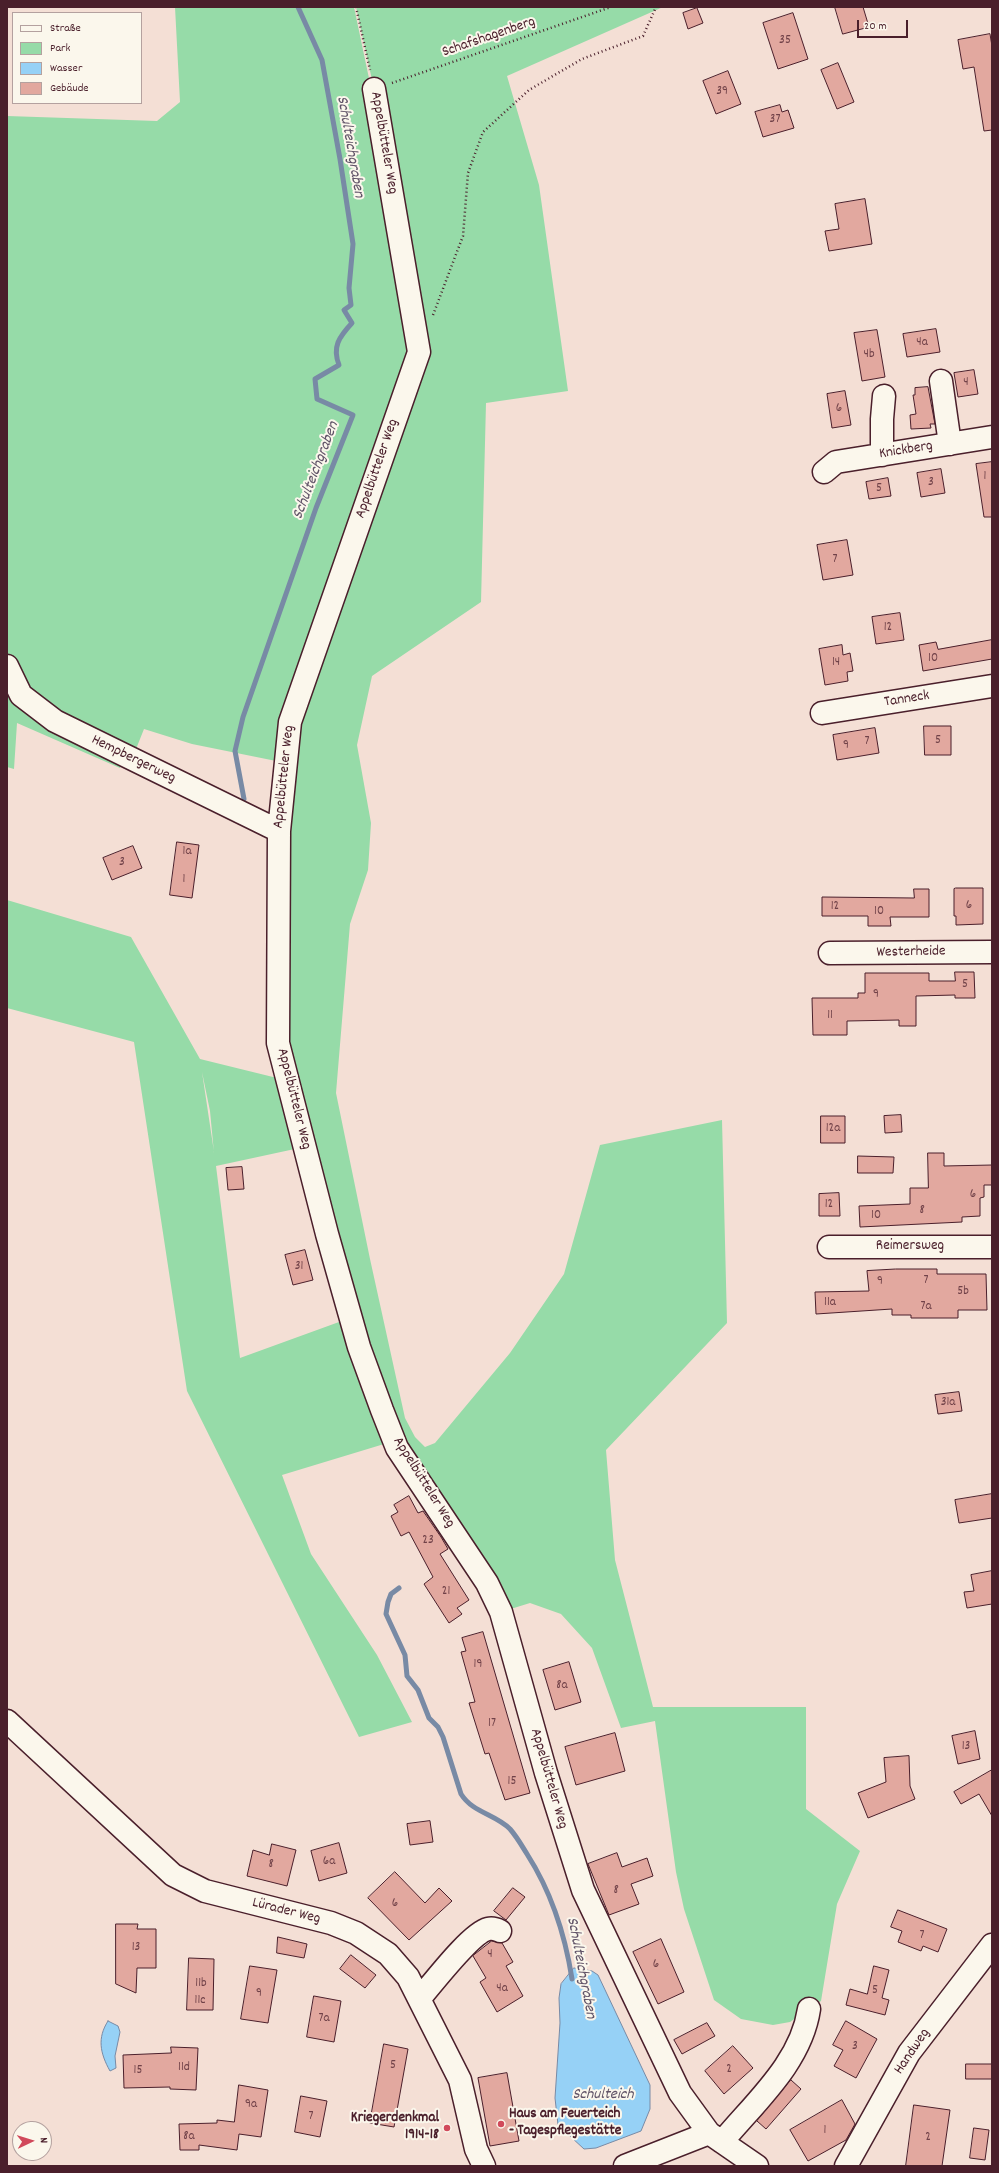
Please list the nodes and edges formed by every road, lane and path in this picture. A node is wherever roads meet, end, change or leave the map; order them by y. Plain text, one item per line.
1 (356, 7) edge
2 (611, 7) edge
3 (656, 7) edge
4 (374, 89) junction
5 (430, 323) dead end
6 (941, 381) dead end
7 (884, 396) dead end
8 (992, 437) edge
9 (950, 444) junction
10 (882, 455) junction
11 (824, 472) dead end
12 (7, 666) edge
13 (992, 686) edge
14 (822, 713) dead end
15 (279, 831) junction
16 (992, 952) edge
17 (830, 953) dead end
18 (829, 1247) dead end
19 (992, 1247) edge
20 (7, 1721) edge
21 (500, 1931) dead end
22 (992, 1945) edge
23 (420, 1998) junction
24 (809, 2009) dead end
25 (715, 2137) junction
26 (484, 2166) edge
27 (625, 2166) edge
28 (757, 2166) edge
29 (846, 2166) edge

1 - 4 path, Appelbütteler Weg
2 - 4 path, Schafshagenberg
3 - 5 path
4 - 15 street, Appelbütteler Weg
6 - 9 street
7 - 10 street
8 - 9 street, Knickberg
9 - 10 street, Knickberg
10 - 11 street, Knickberg
12 - 15 street, Hempbergerweg
13 - 14 street, Tanneck
15 - 25 street, Appelbütteler Weg
16 - 17 street, Westerheide
18 - 19 street, Reimersweg
20 - 23 street, Lürader Weg
21 - 23 street
22 - 29 street, Handweg
23 - 26 street, Lürader Weg
24 - 25 street
25 - 27 street
25 - 28 street, Appelbütteler Weg

